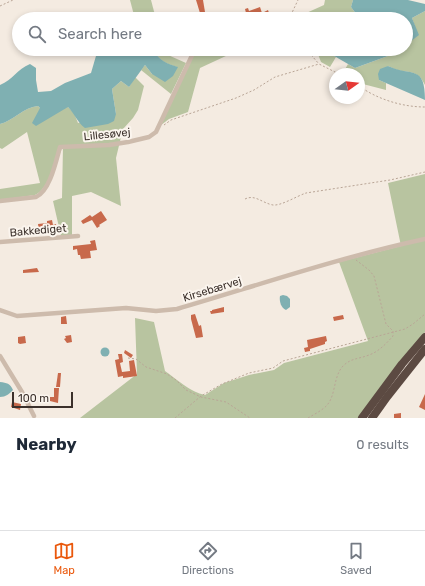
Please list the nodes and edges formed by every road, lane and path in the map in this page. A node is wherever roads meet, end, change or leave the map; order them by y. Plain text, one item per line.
1 (13, 0) edge
2 (298, 0) edge
3 (0, 6) edge
4 (293, 12) edge
5 (192, 56) edge
6 (312, 56) edge
7 (319, 64) junction
8 (329, 69) edge
9 (365, 90) edge
10 (425, 107) edge
11 (157, 130) junction
12 (425, 172) edge
13 (245, 199) dead end
14 (0, 201) edge
15 (78, 236) dead end
16 (425, 239) edge
17 (0, 242) edge
18 (352, 257) junction
19 (0, 310) edge
20 (425, 314) edge
21 (394, 333) junction
22 (425, 337) edge
23 (425, 349) edge
24 (0, 356) edge
25 (128, 358) dead end
26 (201, 397) junction
27 (34, 416) dead end
28 (175, 418) edge
29 (250, 418) edge
30 (308, 418) edge
31 (362, 418) edge
32 (372, 418) edge

1 - 3 path
2 - 4 path
5 - 11 street
6 - 7 path
7 - 8 path
7 - 11 path
9 - 10 path
11 - 14 street, Lillesøvej
12 - 13 path
15 - 17 street, Bakkediget
16 - 18 street, Kirsebærvej
18 - 19 street, Kirsebærvej
18 - 21 path
20 - 21 path
21 - 26 path
21 - 30 path
22 - 31 highway
23 - 32 highway
24 - 27 street
25 - 26 path
26 - 28 path
26 - 29 path

